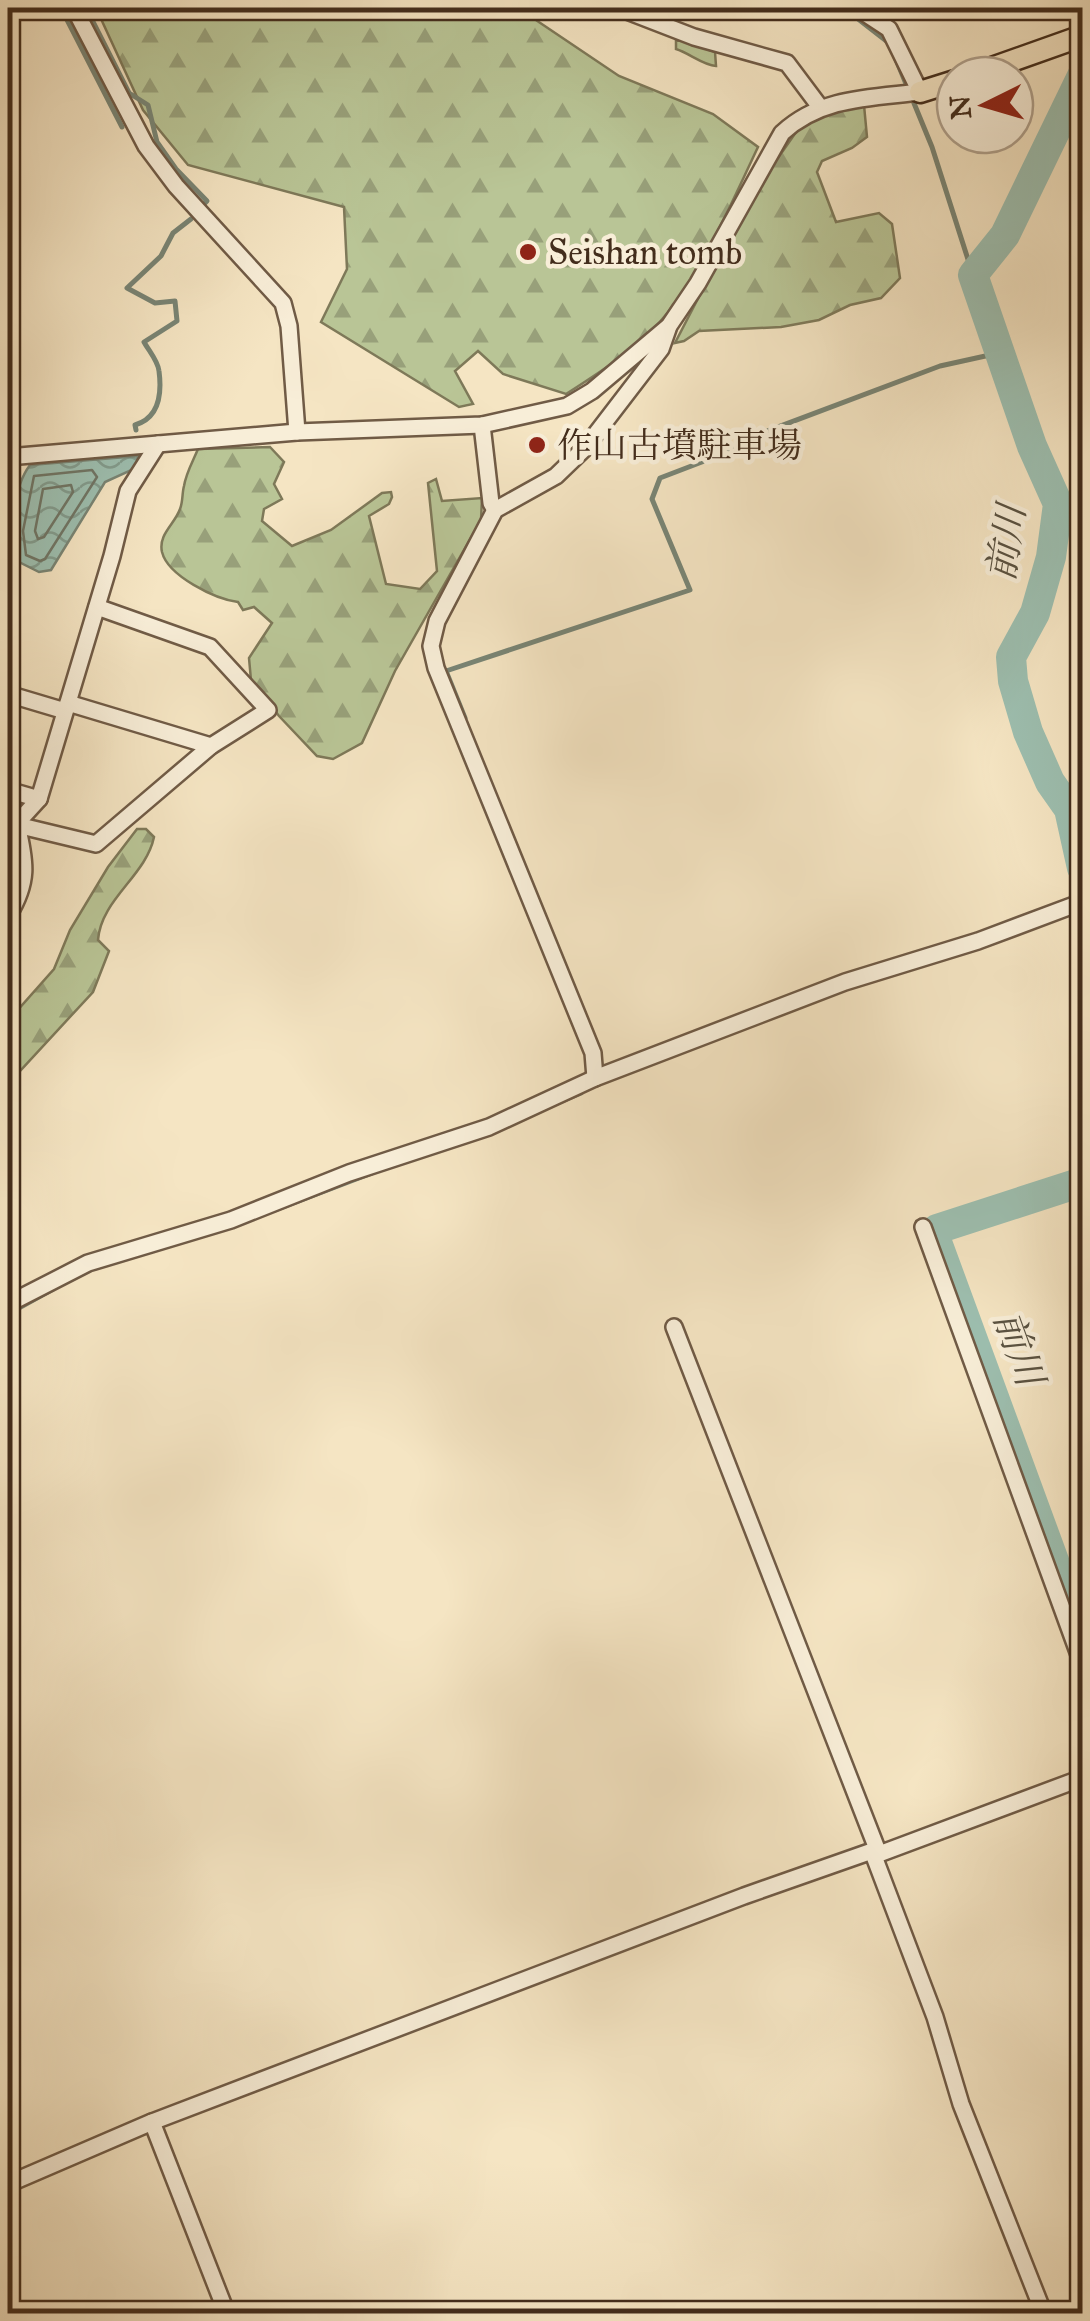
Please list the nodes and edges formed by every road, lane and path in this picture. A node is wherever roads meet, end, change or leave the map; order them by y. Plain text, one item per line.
1 (74, 8) edge
2 (620, 8) edge
3 (857, 8) edge
4 (1082, 36) edge
5 (1028, 55) edge
6 (935, 87) edge
7 (913, 93) junction
8 (820, 107) junction
9 (669, 326) junction
10 (482, 425) junction
11 (297, 432) junction
12 (158, 444) junction
13 (8, 457) edge
14 (495, 510) junction
15 (97, 607) junction
16 (8, 694) edge
17 (66, 707) junction
18 (211, 746) junction
19 (8, 790) edge
20 (38, 799) junction
21 (12, 829) edge
22 (1082, 902) edge
23 (8, 916) edge
24 (596, 1078) junction
25 (923, 1227) dead end
26 (8, 1304) edge
27 (674, 1327) dead end
28 (1082, 1663) edge
29 (1082, 1778) edge
30 (876, 1853) junction
31 (152, 2122) junction
32 (8, 2184) edge
33 (227, 2314) edge
34 (1044, 2314) edge

1 - 11 street
2 - 8 street
3 - 7 street
4 - 5 main road
6 - 7 main road
7 - 8 street
8 - 9 street
9 - 10 street
9 - 14 street
10 - 11 street
10 - 14 street
11 - 12 street
12 - 13 street
12 - 15 street
14 - 24 street
15 - 17 street
15 - 18 street
16 - 17 street
17 - 18 street
17 - 20 street
18 - 21 street
19 - 20 street
20 - 21 street
21 - 23 street
22 - 24 street
24 - 26 street
25 - 28 street
27 - 30 street
29 - 30 street
30 - 31 street
30 - 34 street
31 - 32 street
31 - 33 street

